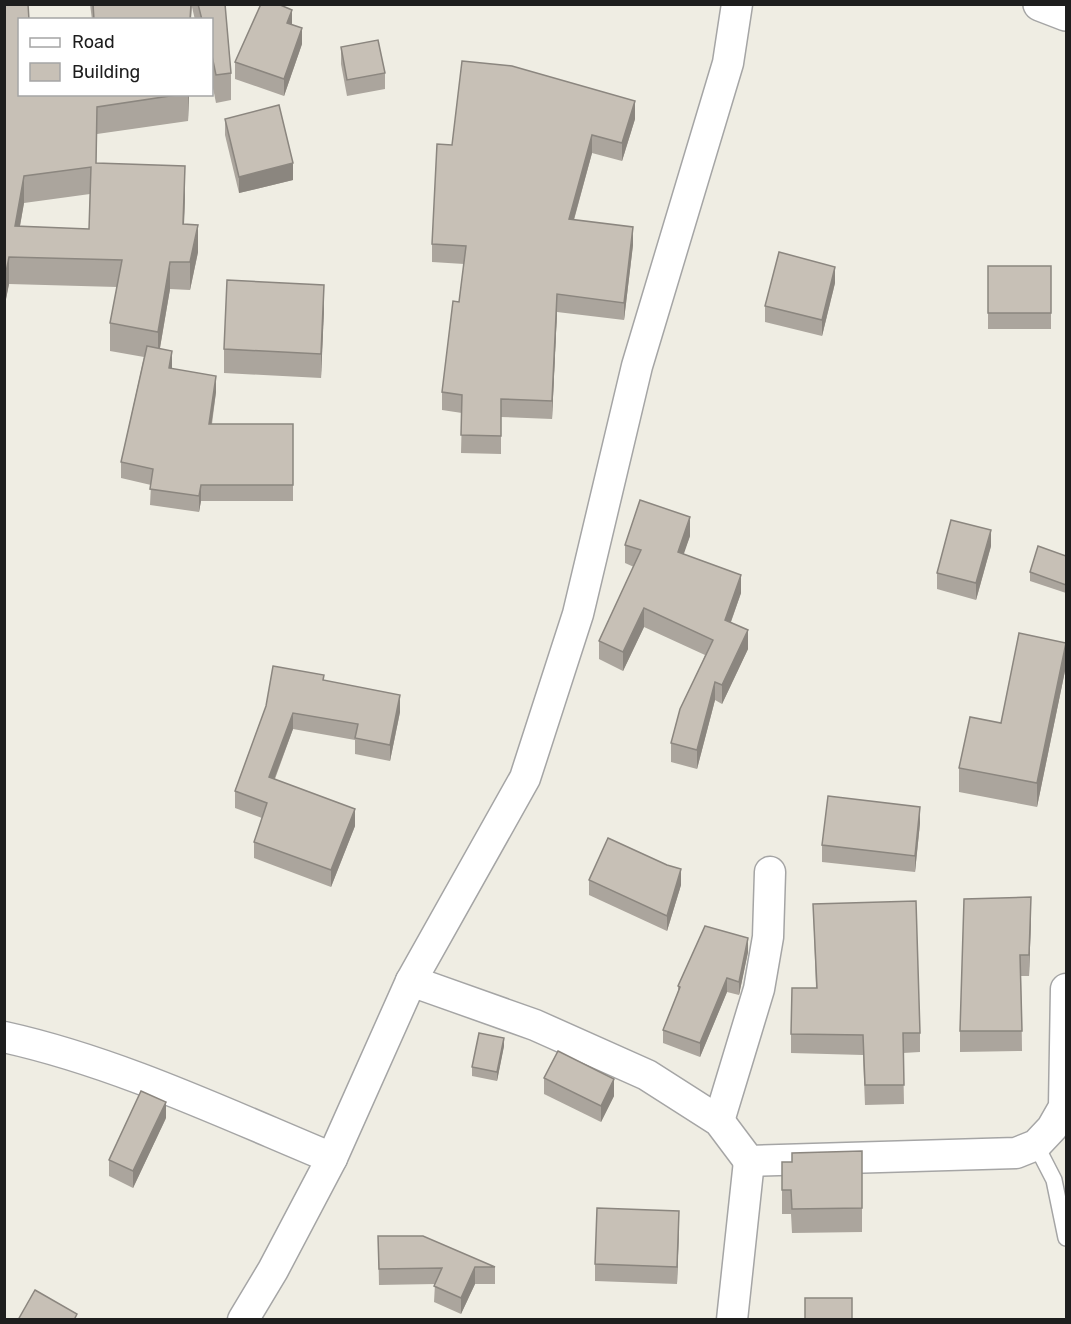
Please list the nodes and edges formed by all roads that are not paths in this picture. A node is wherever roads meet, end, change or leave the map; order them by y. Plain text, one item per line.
1 (737, 4) edge
2 (1040, 4) edge
3 (1066, 14) edge
4 (770, 872) dead end
5 (411, 981) junction
6 (1066, 989) edge
7 (4, 1037) edge
8 (718, 1121) junction
9 (1036, 1146) junction
10 (332, 1158) junction
11 (749, 1161) junction
12 (1066, 1238) edge
13 (243, 1320) edge
14 (732, 1320) edge

1 - 5 street
2 - 3 street
4 - 8 street
5 - 8 street
5 - 10 street
6 - 9 street
7 - 10 street
8 - 11 street
9 - 11 street
9 - 12 lane
10 - 13 street
11 - 14 street

